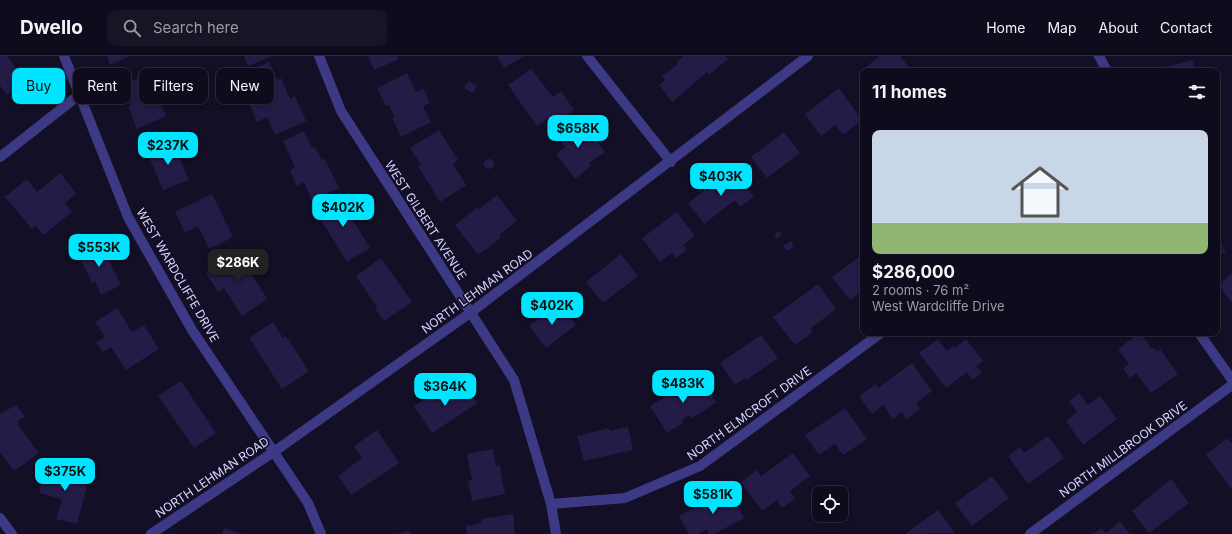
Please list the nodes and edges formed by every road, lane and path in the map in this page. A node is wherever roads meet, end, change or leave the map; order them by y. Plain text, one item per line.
1 (64, 56) edge
2 (319, 56) edge
3 (587, 56) edge
4 (808, 56) edge
5 (1099, 56) edge
6 (1105, 68) edge
7 (73, 79) edge
8 (73, 100) edge
9 (83, 104) edge
10 (0, 157) edge
11 (671, 162) junction
12 (470, 313) junction
13 (877, 336) edge
14 (1201, 336) edge
15 (1232, 380) edge
16 (1232, 386) edge
17 (275, 451) junction
18 (551, 504) junction
19 (0, 518) edge
20 (12, 534) edge
21 (151, 534) edge
22 (321, 534) edge
23 (556, 534) edge
24 (1030, 534) edge

1 - 7 street, WEST WARDCLIFFE DRIVE
2 - 12 street, WEST GILBERT AVENUE
3 - 11 street
4 - 11 street, NORTH LEHMAN ROAD
5 - 6 street
8 - 10 street
9 - 17 street, WEST WARDCLIFFE DRIVE
11 - 12 street, NORTH LEHMAN ROAD
12 - 17 street, NORTH LEHMAN ROAD
12 - 18 street, WEST GILBERT AVENUE
13 - 18 street, NORTH ELMCROFT DRIVE
14 - 15 street
16 - 24 street, NORTH MILLBROOK DRIVE
17 - 21 street, NORTH LEHMAN ROAD
17 - 22 street, WEST WARDCLIFFE DRIVE
18 - 23 street, WEST GILBERT AVENUE
19 - 20 street

